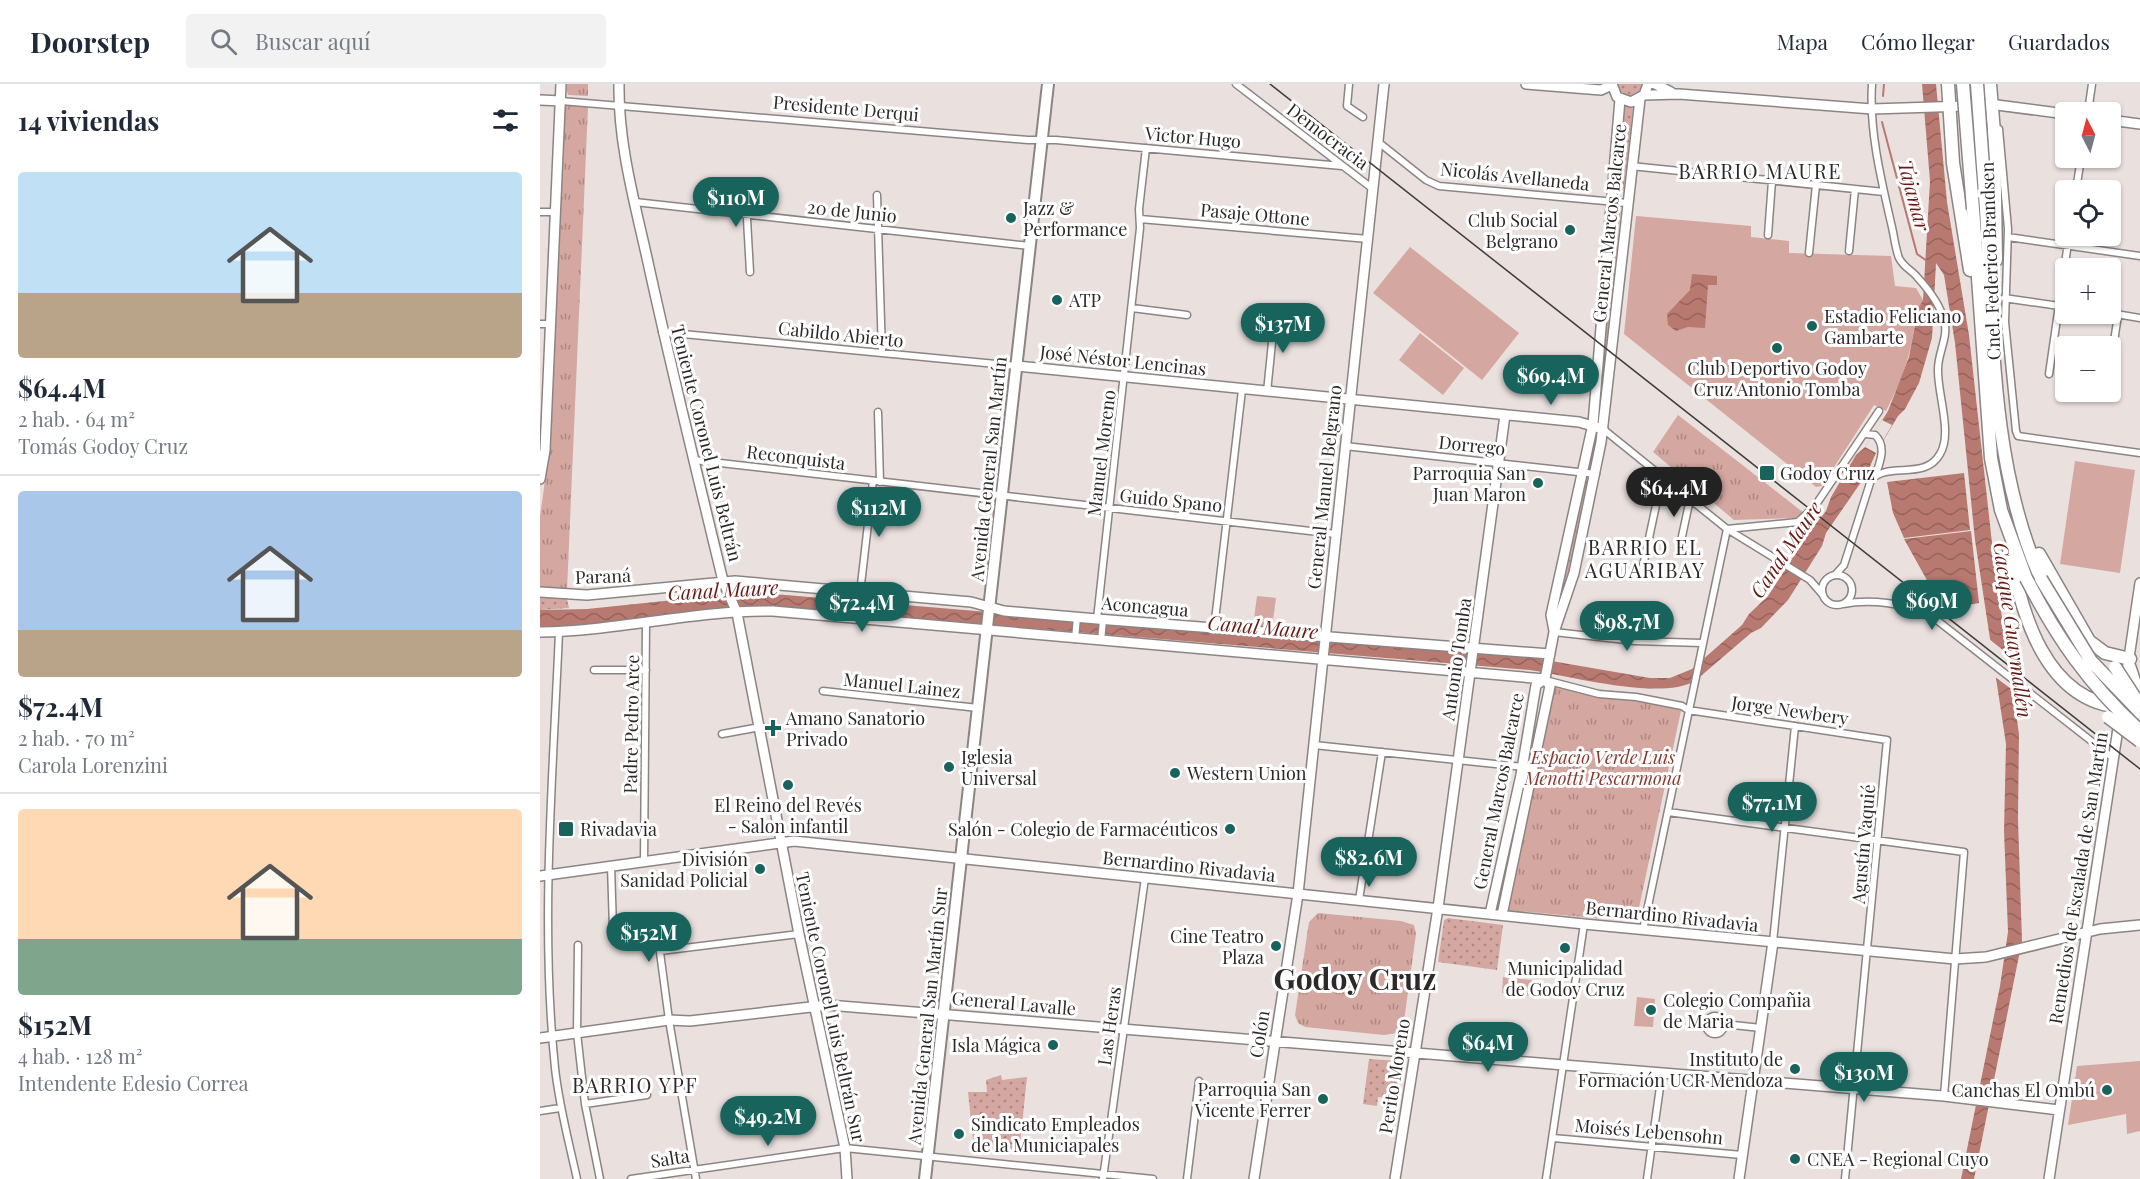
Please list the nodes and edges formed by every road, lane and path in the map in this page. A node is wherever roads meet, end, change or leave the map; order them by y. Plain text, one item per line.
1 (561, 84) edge
2 (620, 84) edge
3 (1048, 84) edge
4 (1236, 84) edge
5 (1349, 84) edge
6 (1384, 84) edge
7 (1526, 84) edge
8 (1648, 84) edge
9 (1655, 84) edge
10 (1872, 84) edge
11 (1948, 84) edge
12 (1964, 84) edge
13 (1977, 84) edge
14 (1990, 84) edge
15 (1996, 84) edge
16 (2092, 84) edge
17 (1612, 85) edge
18 (1679, 94) junction
19 (1642, 97) junction
20 (1620, 99) junction
21 (540, 100) edge
22 (561, 101) junction
23 (2089, 102) edge
24 (619, 105) junction
25 (1995, 105) junction
26 (1936, 108) junction
27 (1872, 109) junction
28 (2055, 113) edge
29 (1363, 117) dead end
30 (2121, 121) edge
31 (2140, 124) edge
32 (1042, 140) junction
33 (1377, 141) junction
34 (1316, 146) junction
35 (1146, 148) junction
36 (1310, 163) junction
37 (1342, 166) junction
38 (1631, 166) junction
39 (1772, 181) junction
40 (746, 184) dead end
41 (1816, 185) junction
42 (1373, 189) junction
43 (1855, 189) junction
44 (1884, 192) junction
45 (877, 195) dead end
46 (1613, 201) junction
47 (634, 202) junction
48 (1627, 203) junction
49 (540, 212) edge
50 (555, 212) junction
51 (747, 215) junction
52 (1140, 219) junction
53 (878, 229) junction
54 (1768, 235) dead end
55 (2008, 237) junction
56 (1368, 239) junction
57 (2055, 244) edge
58 (1030, 246) junction
59 (2068, 246) joint
60 (1850, 252) dead end
61 (1809, 253) dead end
62 (2140, 256) edge
63 (2067, 258) edge
64 (750, 272) dead end
65 (2004, 298) junction
66 (2055, 306) edge
67 (1132, 308) junction
68 (1275, 313) dead end
69 (1187, 315) dead end
70 (2121, 315) edge
71 (2140, 318) edge
72 (540, 324) edge
73 (551, 324) junction
74 (2059, 324) edge
75 (1994, 330) junction
76 (662, 332) junction
77 (1981, 337) junction
78 (882, 353) junction
79 (1017, 366) junction
80 (2049, 374) dead end
81 (1125, 377) junction
82 (1242, 390) junction
83 (1267, 392) junction
84 (1349, 400) junction
85 (1879, 411) dead end
86 (879, 412) dead end
87 (1505, 415) junction
88 (1593, 424) junction
89 (1603, 429) junction
90 (1870, 434) junction
91 (1345, 447) junction
92 (542, 450) edge
93 (2140, 453) edge
94 (694, 460) junction
95 (1500, 463) junction
96 (1582, 472) junction
97 (1596, 474) junction
98 (1875, 476) junction
99 (1662, 477) junction
100 (540, 479) edge
101 (877, 482) junction
102 (2011, 490) junction
103 (1002, 496) junction
104 (1690, 499) junction
105 (1110, 508) junction
106 (2001, 510) junction
107 (1227, 522) junction
108 (1727, 529) junction
109 (1336, 534) junction
110 (1681, 542) dead end
111 (1844, 565) junction
112 (1642, 571) dead end
113 (1835, 575) junction
114 (1807, 578) junction
115 (1827, 579) junction
116 (1847, 579) junction
117 (723, 582) junction
118 (2140, 583) edge
119 (1852, 587) junction
120 (540, 592) edge
121 (1823, 595) junction
122 (860, 596) junction
123 (1869, 602) junction
124 (1843, 604) junction
125 (989, 610) junction
126 (736, 611) junction
127 (858, 617) junction
128 (1077, 619) junction
129 (1101, 620) junction
130 (646, 622) junction
131 (987, 628) junction
132 (1214, 629) junction
133 (540, 632) edge
134 (559, 632) junction
135 (1554, 632) junction
136 (1075, 636) junction
137 (1101, 638) junction
138 (1325, 639) junction
139 (1702, 643) junction
140 (1473, 651) junction
141 (1323, 656) junction
142 (1549, 657) junction
143 (2135, 660) edge
144 (2115, 667) dead end
145 (1471, 669) junction
146 (594, 670) dead end
147 (646, 670) junction
148 (1545, 676) junction
149 (823, 691) dead end
150 (2140, 694) edge
151 (2140, 705) edge
152 (2122, 707) junction
153 (978, 708) junction
154 (1688, 711) junction
155 (2140, 712) edge
156 (2108, 717) dead end
157 (1795, 726) junction
158 (760, 727) junction
159 (2140, 731) edge
160 (722, 734) dead end
161 (1887, 740) joint
162 (2140, 741) edge
163 (1314, 745) junction
164 (1382, 752) junction
165 (2113, 758) junction
166 (1459, 760) junction
167 (1523, 766) junction
168 (1533, 768) junction
169 (1668, 812) junction
170 (1785, 827) junction
171 (1878, 839) junction
172 (781, 842) junction
173 (961, 857) junction
174 (644, 862) junction
175 (611, 866) junction
176 (544, 875) edge
177 (1145, 878) junction
178 (1298, 894) junction
179 (1359, 900) junction
180 (1438, 908) junction
181 (1490, 914) junction
182 (1502, 915) junction
183 (1584, 924) junction
184 (2140, 925) edge
185 (613, 928) dead end
186 (657, 930) dead end
187 (1643, 930) junction
188 (2087, 932) junction
189 (799, 934) junction
190 (1773, 942) junction
191 (578, 945) dead end
192 (660, 951) junction
193 (1868, 951) junction
194 (1955, 959) junction
195 (815, 1006) junction
196 (945, 1014) junction
197 (669, 1020) junction
198 (1724, 1024) dead end
199 (1761, 1028) junction
200 (1124, 1029) junction
201 (577, 1033) junction
202 (551, 1036) junction
203 (540, 1038) edge
204 (1274, 1041) junction
205 (1414, 1053) junction
206 (1564, 1066) junction
207 (1662, 1073) junction
208 (1754, 1080) junction
209 (1199, 1081) dead end
210 (1853, 1088) junction
211 (647, 1095) dead end
212 (1944, 1096) junction
213 (585, 1104) junction
214 (560, 1108) junction
215 (2059, 1110) junction
216 (540, 1111) edge
217 (1553, 1137) junction
218 (1652, 1147) junction
219 (845, 1148) junction
220 (1742, 1155) junction
221 (928, 1156) junction
222 (694, 1170) junction
223 (1103, 1177) edge
224 (577, 1179) edge
225 (600, 1179) edge
226 (631, 1179) edge
227 (696, 1179) edge
228 (847, 1179) edge
229 (925, 1179) edge
230 (1153, 1179) edge
231 (1187, 1179) edge
232 (1254, 1179) edge
233 (1395, 1179) edge
234 (1546, 1179) edge
235 (1647, 1179) edge
236 (1739, 1179) edge
237 (1845, 1179) edge
238 (2049, 1179) edge

1 - 22 street
2 - 24 street, Teniente Coronel Luis Beltrán
3 - 32 main road, Avenida General San Martín
4 - 34 street, Democracia
5 - 29 street
6 - 33 street, General Manuel Belgrano
7 - 17 street
8 - 19 street, General Marcos Balcarce
9 - 18 street
10 - 27 street
11 - 26 highway
12 - 77 highway, bridge
13 - 75 highway, bridge
14 - 25 highway
15 - 25 street, Cnel. Federico Brandsen
16 - 23 street
17 - 20 street
18 - 19 street
18 - 27 street
19 - 20 street
19 - 38 street, General Marcos Balcarce
20 - 46 street, General Marcos Balcarce
21 - 22 street, Presidente Derqui
22 - 24 street, Presidente Derqui
22 - 50 street
24 - 32 street, Presidente Derqui
24 - 47 street, Teniente Coronel Luis Beltrán
25 - 26 street
25 - 28 street
25 - 55 street, Cnel. Federico Brandsen
25 - 75 highway
26 - 27 street
26 - 77 highway
27 - 44 street
30 - 31 street
32 - 35 street, Victor Hugo
32 - 58 main road, Avenida General San Martín
33 - 42 street, General Manuel Belgrano
33 - 46 street, Nicolás Avellaneda
34 - 36 street
34 - 37 street, Democracia
35 - 36 street, Victor Hugo
35 - 52 street, Manuel Moreno
36 - 37 street, Victor Hugo
37 - 42 street, Democracia
38 - 39 street
38 - 48 street, General Marcos Balcarce
39 - 41 street
39 - 54 street
40 - 51 street
41 - 43 street
41 - 61 street
42 - 56 street, General Manuel Belgrano
43 - 44 street
43 - 60 street
44 - 98 street
45 - 53 street
46 - 48 street, Nicolás Avellaneda
46 - 88 street, General Marcos Balcarce
47 - 51 street, 20 de Junio
47 - 76 street, Teniente Coronel Luis Beltrán
48 - 89 street, General Marcos Balcarce
49 - 50 street
50 - 73 street
51 - 53 street, 20 de Junio
51 - 64 street
52 - 56 street, Pasaje Ottone
52 - 67 street, Manuel Moreno
53 - 58 street, 20 de Junio
53 - 78 street
55 - 57 street
55 - 65 street, Cnel. Federico Brandsen
56 - 84 street, General Manuel Belgrano
58 - 79 main road, Avenida General San Martín
59 - 62 street
59 - 63 street
65 - 66 street
65 - 93 street, Cnel. Federico Brandsen
67 - 69 street
67 - 81 street, Manuel Moreno
68 - 83 street
70 - 71 street
72 - 73 street
73 - 92 street
74 - 80 street
75 - 102 highway
76 - 78 street, Cabildo Abierto
76 - 94 street, Teniente Coronel Luis Beltrán
77 - 106 highway
78 - 79 street, Cabildo Abierto
79 - 81 street, José Néstor Lencinas
79 - 103 main road, Avenida General San Martín
81 - 82 street, José Néstor Lencinas
81 - 105 street, Manuel Moreno
82 - 83 street, José Néstor Lencinas
82 - 107 street
83 - 84 street, José Néstor Lencinas
84 - 87 street, José Néstor Lencinas
84 - 91 street, General Manuel Belgrano
85 - 90 street
86 - 101 street
87 - 88 street, José Néstor Lencinas
87 - 95 street, Antonio Tomba
88 - 89 street, José Néstor Lencinas
88 - 96 street, General Marcos Balcarce
89 - 97 street, General Marcos Balcarce
89 - 99 street, José Néstor Lencinas
90 - 98 street
90 - 108 street
91 - 95 street, Dorrego
91 - 109 street, General Manuel Belgrano
92 - 100 street
94 - 101 street, Reconquista
94 - 117 street, Teniente Coronel Luis Beltrán
95 - 96 street, Dorrego
95 - 140 street, Antonio Tomba
96 - 97 street, Dorrego
96 - 135 street, General Marcos Balcarce
97 - 135 street, General Marcos Balcarce
98 - 111 street
99 - 104 street, José Néstor Lencinas
99 - 112 street
101 - 103 street, Reconquista
101 - 122 street
102 - 143 highway
102 - 155 highway, bridge
103 - 105 street, Guido Spano
103 - 125 main road, Avenida General San Martín
104 - 108 street, José Néstor Lencinas
104 - 110 street
105 - 107 street, Guido Spano
105 - 129 street, Manuel Moreno
106 - 152 highway
106 - 159 highway, bridge
107 - 109 street, Guido Spano
107 - 132 street
108 - 114 street, José Néstor Lencinas
108 - 139 street
109 - 138 street, General Manuel Belgrano
111 - 113 street
111 - 116 street
113 - 115 street
113 - 116 street
114 - 115 street
114 - 121 street, José Néstor Lencinas
115 - 121 street
116 - 119 street
117 - 120 street, Paraná
117 - 122 street, Paraná
117 - 126 street, Teniente Coronel Luis Beltrán
118 - 143 street, Remedios de Escalada de San Martín
119 - 123 street
119 - 124 street
121 - 124 street
122 - 125 street, Paraná
122 - 127 street
123 - 124 street
123 - 165 street
125 - 128 street, Aconcagua
125 - 131 main road, Avenida General San Martín
126 - 127 street
126 - 130 street
126 - 158 street, Teniente Coronel Luis Beltrán
127 - 131 street
128 - 129 street, Aconcagua
128 - 136 street
129 - 132 street, Aconcagua
129 - 137 street, Manuel Moreno
130 - 134 street
130 - 147 street, Padre Pedro Arce
131 - 136 street
131 - 153 main road, Avenida General San Martín
132 - 138 street, Aconcagua
133 - 134 street
134 - 176 street
135 - 139 street
135 - 142 street, General Marcos Balcarce
136 - 137 street
137 - 141 street
138 - 140 street, Aconcagua
138 - 141 street, General Manuel Belgrano
139 - 154 street
140 - 142 street, Aconcagua
140 - 145 street, Antonio Tomba
141 - 145 street
141 - 163 street, General Manuel Belgrano
142 - 148 street, General Marcos Balcarce
143 - 150 street
143 - 152 street, Remedios de Escalada de San Martín
144 - 151 highway, bridge
145 - 148 street
145 - 166 street, Antonio Tomba
146 - 147 street
147 - 174 street, Padre Pedro Arce
148 - 154 street, Jorge Newbery
148 - 167 street, General Marcos Balcarce
148 - 168 street, General Marcos Balcarce
149 - 153 street, Manuel Lainez
152 - 165 street, Remedios de Escalada de San Martín
153 - 173 main road, Avenida General San Martín
154 - 157 street, Jorge Newbery
154 - 169 street
156 - 162 highway, bridge
157 - 161 street, Jorge Newbery
157 - 170 street
158 - 160 street
158 - 172 street, Teniente Coronel Luis Beltrán
161 - 171 street, Agustín Vaquié
163 - 164 street
163 - 178 street, General Manuel Belgrano
164 - 166 street
164 - 179 street
165 - 188 street, Remedios de Escalada de San Martín
166 - 167 street
166 - 180 street, Antonio Tomba
167 - 168 street
167 - 181 street, General Marcos Balcarce
168 - 182 street, General Marcos Balcarce
169 - 170 street
169 - 187 street
170 - 171 street
170 - 190 street
171 - 193 street, Agustín Vaquié
171 - 194 street
172 - 173 street, Bernardino Rivadavia
172 - 174 street, Bernardino Rivadavia
172 - 189 street, Teniente Coronel Luis Beltrán Sur
173 - 177 street, Bernardino Rivadavia
173 - 196 main road, Avenida General San Martín Sur
174 - 175 street, Bernardino Rivadavia
175 - 176 street, Bernardino Rivadavia
175 - 185 street
176 - 202 street
177 - 178 street, Bernardino Rivadavia
177 - 200 street, Las Heras
178 - 179 street, Bernardino Rivadavia
178 - 204 street, Colón
179 - 180 street, Bernardino Rivadavia
180 - 181 street, Bernardino Rivadavia
180 - 205 street, Perito Moreno
181 - 182 street, Bernardino Rivadavia
182 - 183 street, Bernardino Rivadavia
183 - 187 street, Bernardino Rivadavia
183 - 206 street
184 - 188 street, Bernardino Rivadavia
186 - 192 street
187 - 190 street, Bernardino Rivadavia
188 - 194 street, Bernardino Rivadavia
188 - 215 street, Remedios de Escalada de San Martín
189 - 192 street
189 - 195 street, Teniente Coronel Luis Beltrán Sur
190 - 193 street, Bernardino Rivadavia
190 - 199 street
191 - 201 street
192 - 197 street
193 - 194 street, Bernardino Rivadavia
193 - 210 street, Agustín Vaquié
194 - 212 street
195 - 196 street, General Lavalle
195 - 197 street, General Lavalle
195 - 219 street, Teniente Coronel Luis Beltrán Sur
196 - 200 street, General Lavalle
196 - 221 main road, Avenida General San Martín Sur
197 - 201 street, General Lavalle
197 - 222 street
198 - 199 street
199 - 208 street
200 - 204 street, General Lavalle
200 - 223 street, Las Heras
201 - 202 street, General Lavalle
201 - 213 street
202 - 203 street, General Lavalle
202 - 214 street
204 - 205 street, General Lavalle
204 - 232 street, Colón
205 - 206 street, General Lavalle
205 - 233 street, Perito Moreno
206 - 207 street, General Lavalle
206 - 217 street
207 - 208 street, General Lavalle
207 - 218 street
208 - 210 street, General Lavalle
208 - 220 street
209 - 231 street
210 - 212 street, General Lavalle
210 - 237 street, Agustín Vaquié
211 - 213 street
212 - 215 street, General Lavalle
213 - 225 street
214 - 216 street
214 - 224 street
215 - 238 street, Remedios de Escalada de San Martín
217 - 218 street, Moisés Lebensohn
217 - 234 street
218 - 220 street, Moisés Lebensohn
218 - 235 street
219 - 221 street, Salta
219 - 222 street, Salta
219 - 228 street, Teniente Coronel Luis Beltrán Sur
220 - 236 street
221 - 223 street, Salta
221 - 229 main road, Avenida General San Martín Sur
222 - 226 street, Salta
222 - 227 street
223 - 230 street, Salta

